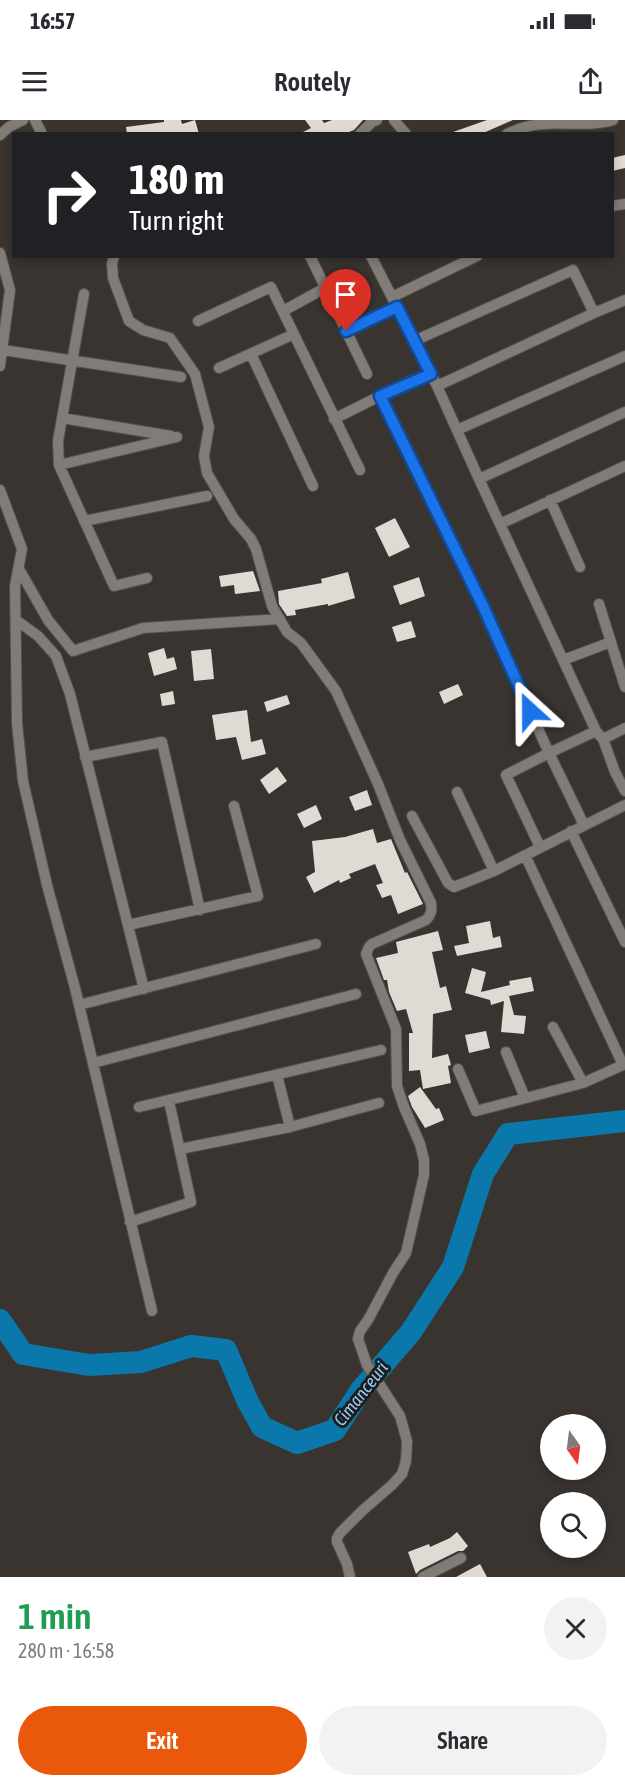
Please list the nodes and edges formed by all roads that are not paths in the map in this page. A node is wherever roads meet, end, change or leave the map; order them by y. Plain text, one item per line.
1 (23, 120) edge
2 (377, 120) edge
3 (394, 120) edge
4 (613, 120) edge
5 (362, 132) edge
6 (404, 132) edge
7 (512, 132) edge
8 (0, 135) edge
9 (0, 253) edge
10 (114, 258) edge
11 (311, 258) edge
12 (372, 258) edge
13 (473, 258) edge
14 (325, 288) junction
15 (84, 294) dead end
16 (392, 297) junction
17 (625, 300) edge
18 (397, 307) junction
19 (283, 311) junction
20 (594, 313) junction
21 (198, 321) dead end
22 (346, 331) junction
23 (294, 334) junction
24 (414, 340) junction
25 (3, 350) junction
26 (250, 354) junction
27 (625, 356) edge
28 (73, 361) junction
29 (0, 366) edge
30 (219, 368) dead end
31 (367, 374) dead end
32 (431, 374) junction
33 (181, 377) dead end
34 (437, 386) junction
35 (380, 396) junction
36 (625, 412) edge
37 (62, 418) junction
38 (334, 419) junction
39 (457, 430) junction
40 (59, 465) junction
41 (625, 465) edge
42 (360, 470) dead end
43 (479, 479) junction
44 (313, 486) dead end
45 (0, 490) edge
46 (207, 496) dead end
47 (550, 500) junction
48 (84, 521) junction
49 (500, 524) junction
50 (580, 567) dead end
51 (19, 569) junction
52 (147, 578) dead end
53 (599, 604) dead end
54 (280, 619) junction
55 (16, 620) junction
56 (611, 642) junction
57 (563, 660) junction
58 (625, 687) edge
59 (625, 728) edge
60 (599, 735) junction
61 (549, 753) junction
62 (85, 756) junction
63 (625, 789) edge
64 (457, 792) dead end
65 (625, 805) edge
66 (234, 806) dead end
67 (412, 816) dead end
68 (584, 825) junction
69 (571, 831) junction
70 (540, 847) junction
71 (525, 855) junction
72 (494, 871) junction
73 (200, 910) junction
74 (128, 925) junction
75 (625, 942) edge
76 (316, 944) dead end
77 (144, 989) junction
78 (356, 994) dead end
79 (79, 1005) junction
80 (553, 1027) dead end
81 (381, 1050) dead end
82 (506, 1052) dead end
83 (93, 1063) junction
84 (624, 1065) edge
85 (458, 1069) dead end
86 (277, 1075) junction
87 (583, 1083) junction
88 (525, 1098) junction
89 (169, 1101) junction
90 (379, 1103) dead end
91 (140, 1107) dead end
92 (290, 1128) junction
93 (180, 1149) junction
94 (130, 1222) junction
95 (152, 1311) dead end
96 (461, 1558) dead end
97 (350, 1577) edge
98 (423, 1577) edge

1 - 8 street
2 - 5 street
3 - 6 street
4 - 7 street
9 - 25 street
10 - 54 street
11 - 14 street
12 - 16 street
13 - 16 street
14 - 19 street
14 - 22 street
15 - 28 street
16 - 18 street
17 - 20 street
18 - 22 street
18 - 24 street
19 - 21 street
19 - 23 street
20 - 24 street
20 - 34 street
22 - 31 street
23 - 26 street
23 - 38 street
24 - 32 street
25 - 28 street
25 - 29 street
26 - 30 street
26 - 44 street
27 - 39 street
28 - 33 street
28 - 37 street
32 - 34 street
32 - 35 street
34 - 39 street
35 - 38 street
35 - 61 street
36 - 43 street
37 - 40 street
37 - 40 street
38 - 42 street
39 - 43 street
40 - 48 street
41 - 47 street
43 - 49 street
45 - 51 street
46 - 48 street
47 - 49 street
47 - 50 street
48 - 52 street
49 - 57 street
51 - 54 street
51 - 55 street
53 - 56 street
54 - 97 street
55 - 62 street
55 - 79 street
56 - 57 street
56 - 58 street
57 - 60 street
59 - 60 street
60 - 61 street
60 - 63 street
61 - 68 street
61 - 70 street
62 - 73 street
62 - 74 street
64 - 72 street
65 - 68 street
66 - 73 street
67 - 72 street
68 - 69 street
69 - 70 street
69 - 75 street
70 - 71 street
71 - 72 street
71 - 84 street
73 - 74 street
74 - 77 street
76 - 77 street
77 - 79 street
78 - 83 street
79 - 83 street
80 - 87 street
81 - 86 street
82 - 88 street
83 - 94 street
84 - 87 street
85 - 88 street
86 - 89 street
86 - 92 street
87 - 88 street
89 - 91 street
89 - 93 street
90 - 92 street
92 - 93 street
93 - 94 street
94 - 95 street
96 - 98 street

